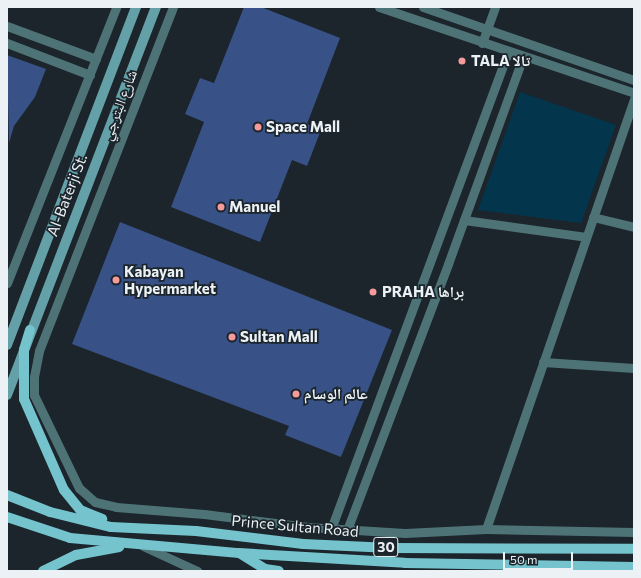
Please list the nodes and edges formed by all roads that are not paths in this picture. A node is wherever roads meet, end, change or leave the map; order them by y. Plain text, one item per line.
1 (116, 7) edge
2 (136, 7) edge
3 (156, 7) edge
4 (172, 7) edge
5 (379, 7) edge
6 (423, 7) edge
7 (495, 7) edge
8 (7, 26) edge
9 (486, 29) junction
10 (7, 43) edge
11 (482, 43) junction
12 (508, 52) junction
13 (522, 57) junction
14 (96, 59) junction
15 (90, 75) junction
16 (634, 80) edge
17 (634, 94) edge
18 (634, 99) edge
19 (103, 143) junction
20 (118, 148) junction
21 (593, 217) junction
22 (464, 220) junction
23 (634, 227) edge
24 (586, 237) junction
25 (7, 284) edge
26 (30, 330) junction
27 (7, 345) edge
28 (544, 362) junction
29 (634, 368) edge
30 (7, 395) edge
31 (7, 495) edge
32 (7, 517) edge
33 (139, 528) junction
34 (331, 529) junction
35 (486, 529) junction
36 (347, 530) junction
37 (634, 532) edge
38 (142, 545) junction
39 (514, 548) junction
40 (634, 549) edge
41 (239, 553) junction
42 (514, 565) junction
43 (634, 567) edge
44 (43, 571) edge
45 (197, 571) edge
46 (279, 571) edge

1 - 14 street
2 - 27 main road, Al-Baterji St.
3 - 19 main road, Al-Baterji St.
4 - 20 street, شارع البترجي
5 - 11 street
6 - 9 street
7 - 9 street
8 - 14 street
9 - 11 street
9 - 16 street
10 - 15 street
11 - 12 street
12 - 13 street
12 - 34 street
13 - 17 street
13 - 22 street
14 - 15 street
15 - 25 street
18 - 21 street
19 - 20 street
19 - 26 main road, Al-Baterji St.
20 - 34 street, شارع البترجي
21 - 23 street
21 - 24 street
22 - 24 street
22 - 36 street
24 - 28 street
26 - 30 main road, Al-Baterji St.
26 - 33 main road
28 - 29 street
28 - 35 street
31 - 33 main road, Prince Sultan Road / 30
32 - 38 main road, Prince Sultan Road / 30
33 - 39 main road, Prince Sultan Road / 30
34 - 36 street
35 - 36 street
35 - 37 street
38 - 41 main road, Prince Sultan Road / 30
38 - 44 main road
38 - 45 street
39 - 40 main road, Prince Sultan Road / 30
39 - 42 main road
41 - 42 main road, Prince Sultan Road / 30
41 - 46 main road
42 - 43 main road, Prince Sultan Road / 30

